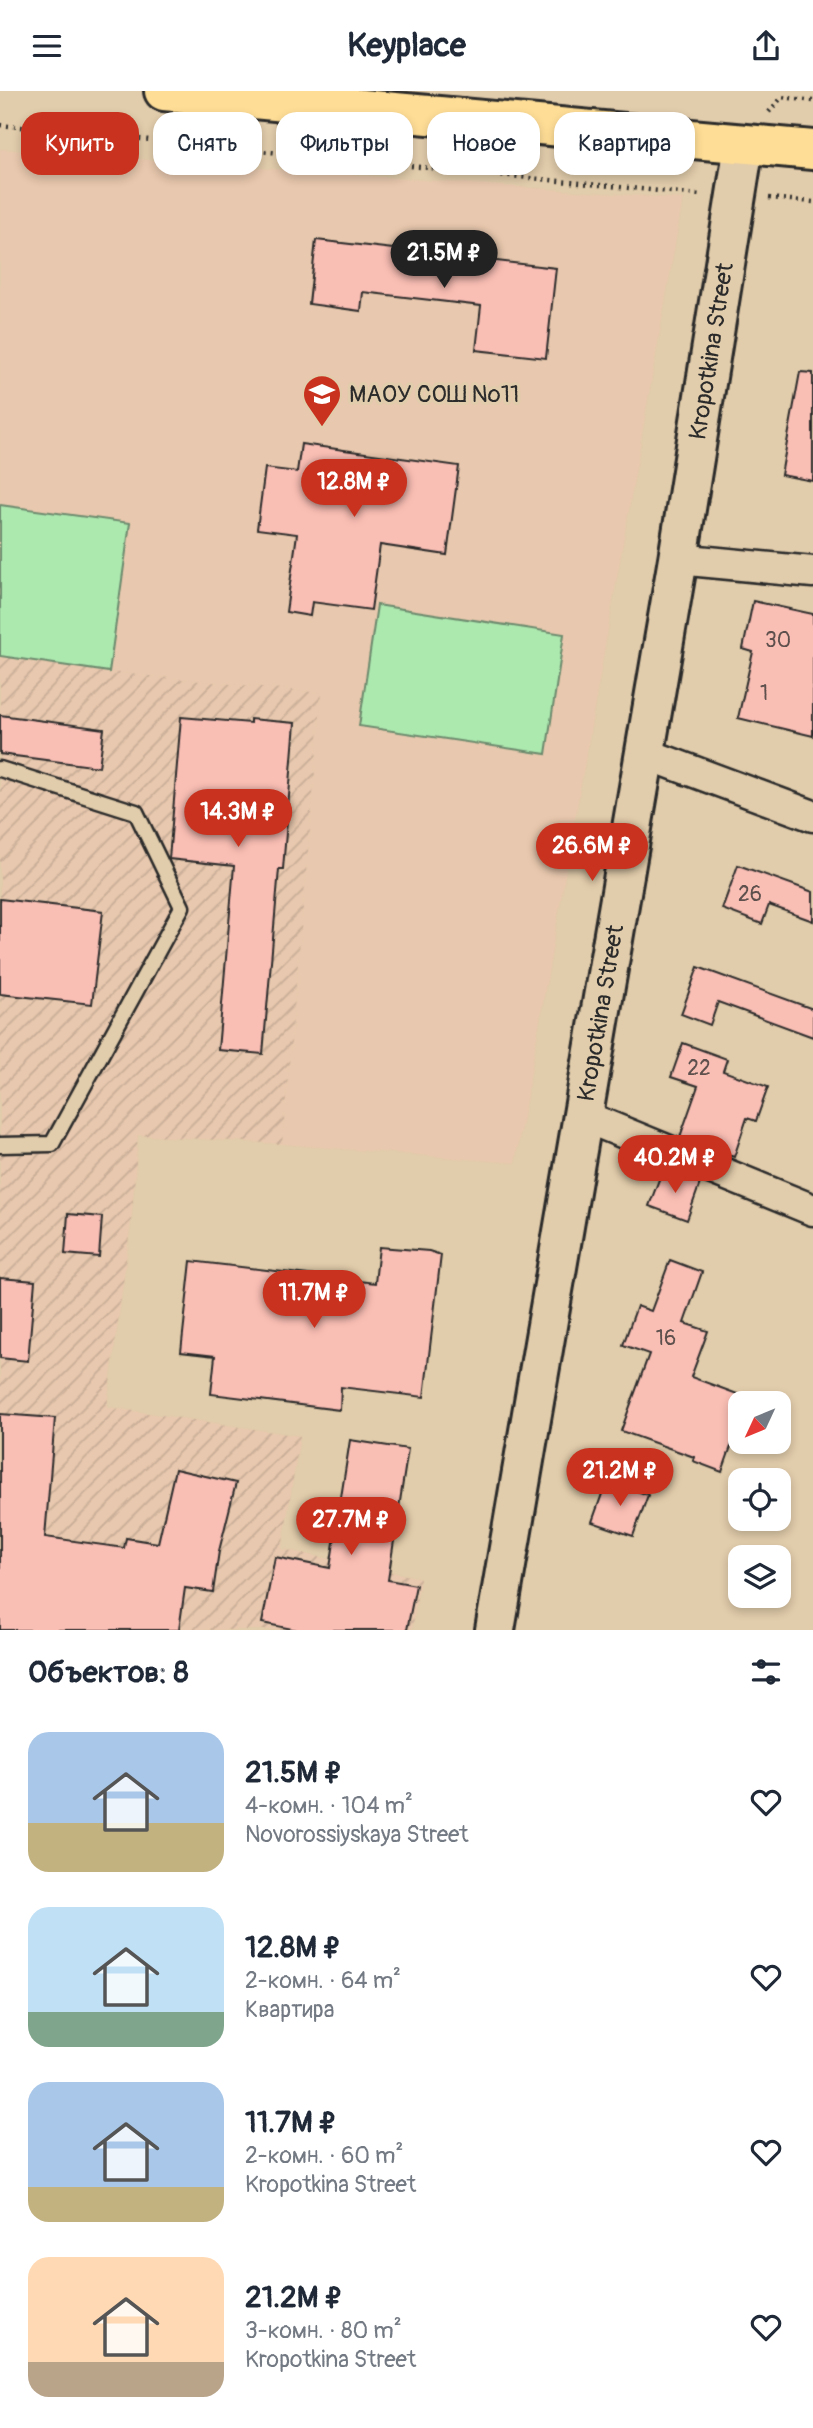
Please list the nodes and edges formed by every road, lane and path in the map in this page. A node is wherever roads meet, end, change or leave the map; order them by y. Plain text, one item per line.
1 (164, 91) edge
2 (0, 125) edge
3 (744, 145) junction
4 (813, 150) edge
5 (736, 195) junction
6 (813, 202) edge
7 (678, 559) junction
8 (813, 572) edge
9 (644, 753) junction
10 (0, 769) edge
11 (813, 815) edge
12 (583, 1116) junction
13 (0, 1145) edge
14 (813, 1210) edge
15 (495, 1630) edge

1 - 3 main road
2 - 5 path
3 - 4 main road
3 - 5 main road, Kropotkina Street
5 - 6 path
5 - 7 main road, Kropotkina Street
7 - 8 street
7 - 9 main road, Kropotkina Street
9 - 11 street
9 - 12 main road, Kropotkina Street
10 - 13 lane
12 - 14 street
12 - 15 main road, Kropotkina Street

